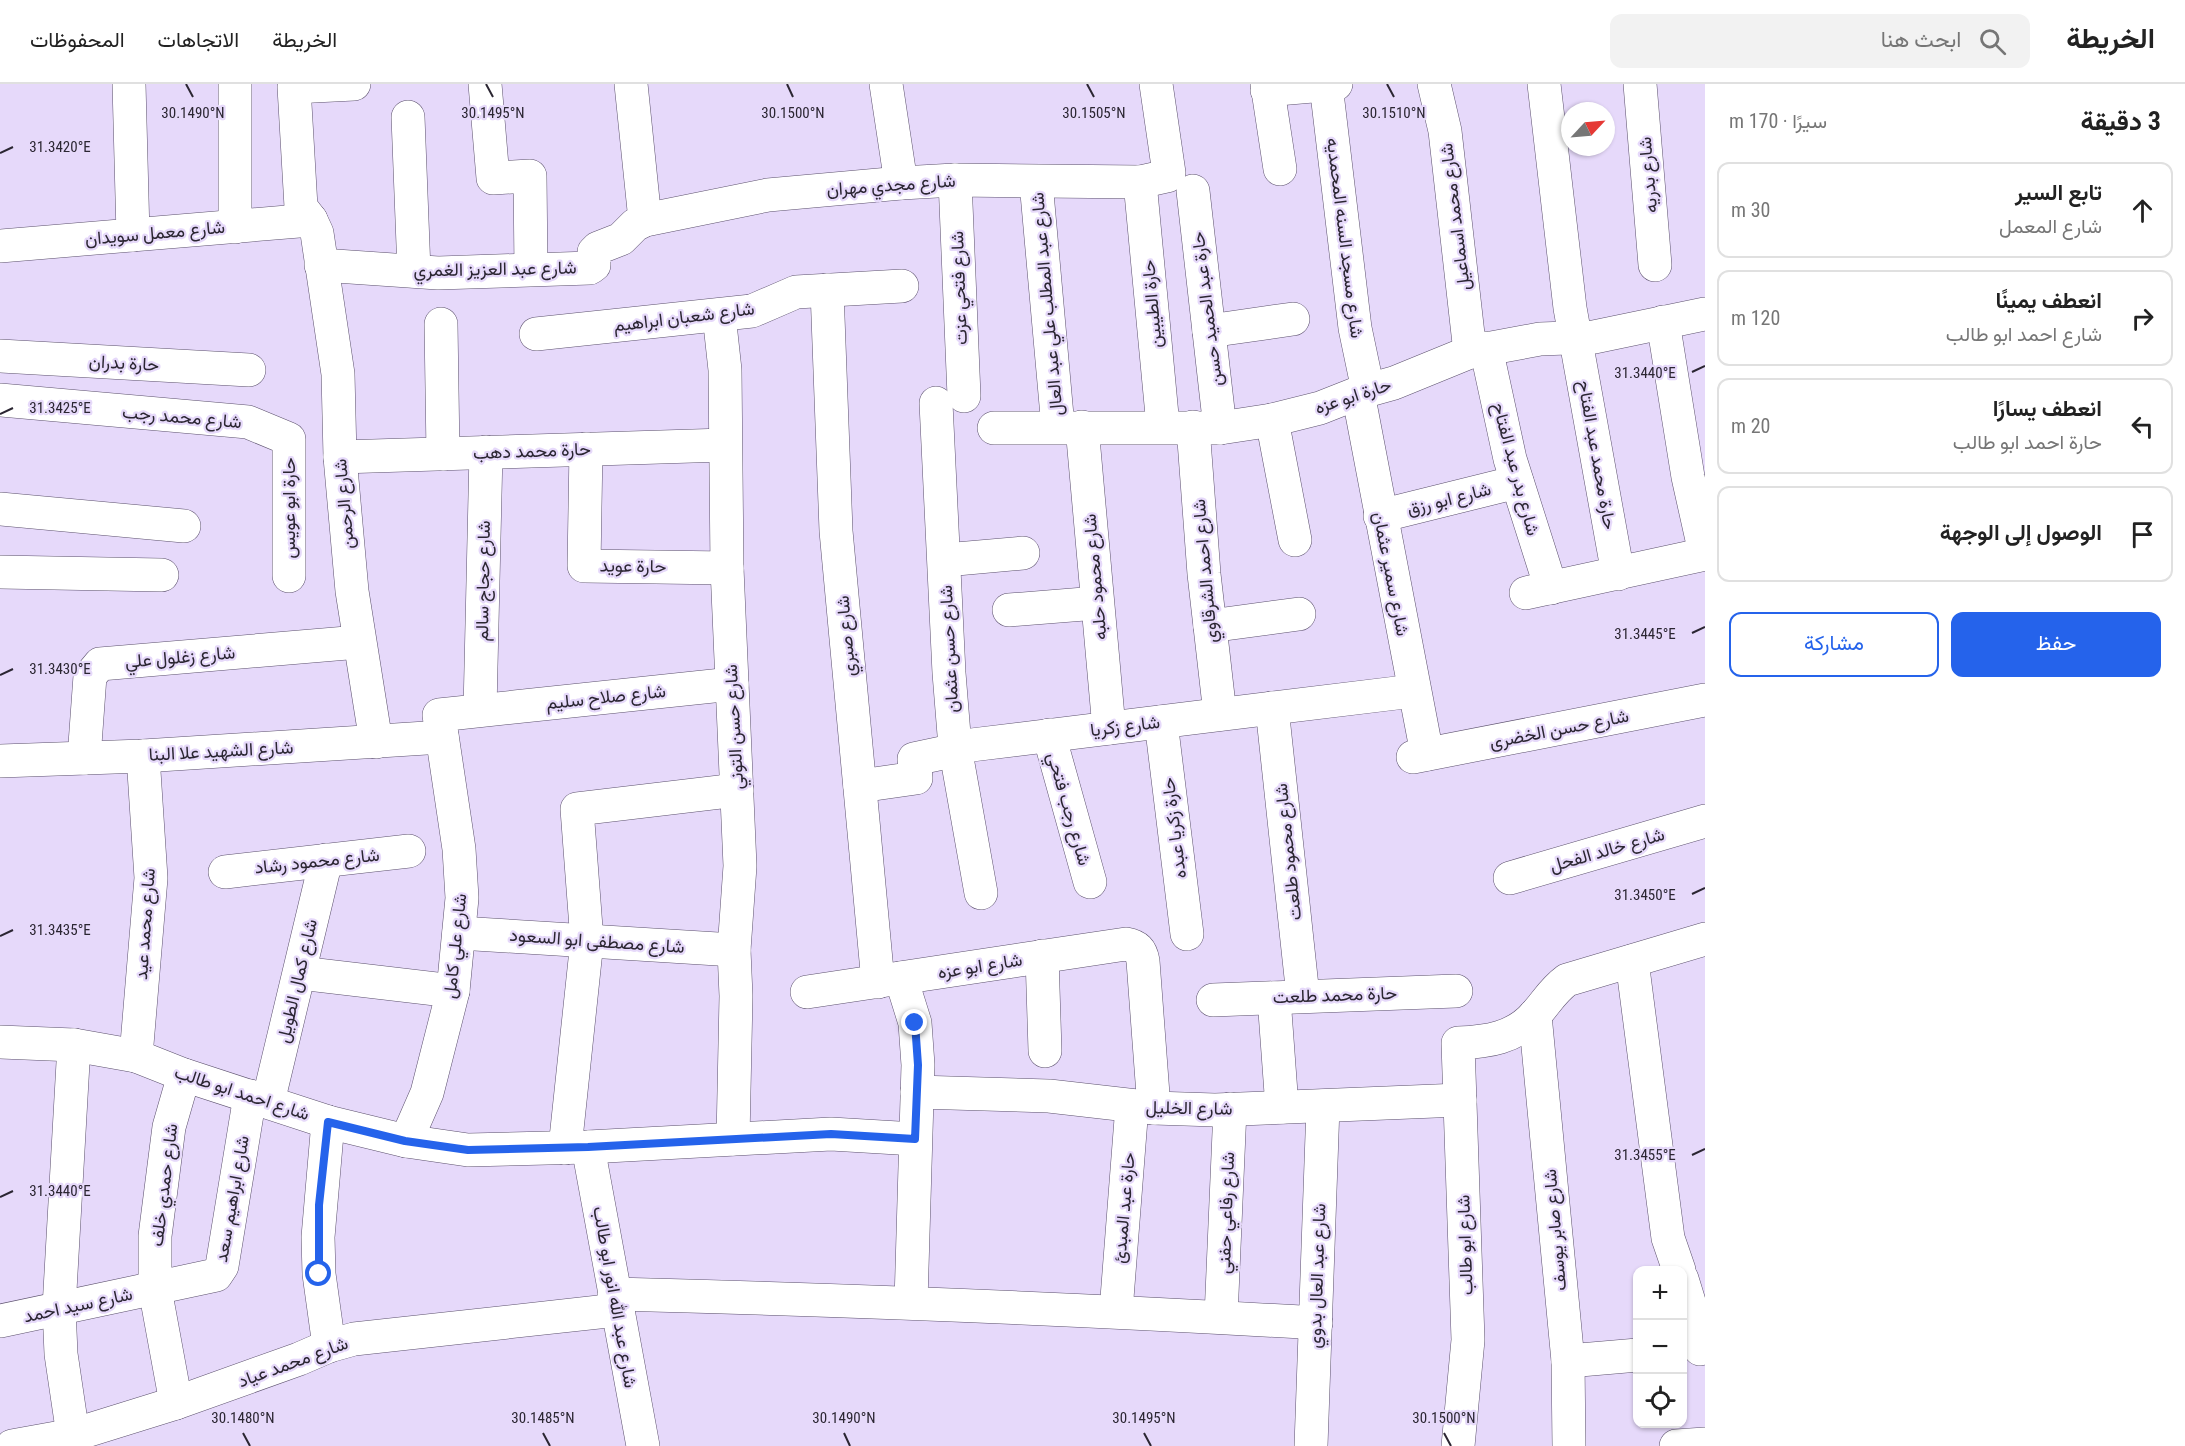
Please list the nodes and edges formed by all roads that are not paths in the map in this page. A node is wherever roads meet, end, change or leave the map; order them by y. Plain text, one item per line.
1 (129, 84) edge
2 (235, 84) edge
3 (354, 84) edge
4 (485, 84) edge
5 (630, 84) edge
6 (886, 84) edge
7 (1156, 84) edge
8 (1336, 84) edge
9 (1434, 84) edge
10 (1544, 84) edge
11 (1640, 84) edge
12 (1326, 85) edge
13 (1267, 87) edge
14 (408, 117) dead end
15 (1280, 169) dead end
16 (955, 180) junction
17 (1036, 182) junction
18 (1140, 182) junction
19 (901, 183) junction
20 (1193, 191) dead end
21 (311, 220) junction
22 (645, 220) junction
23 (235, 227) junction
24 (133, 235) junction
25 (0, 246) edge
26 (1655, 265) dead end
27 (321, 266) junction
28 (531, 268) junction
29 (414, 271) junction
30 (902, 286) dead end
31 (827, 290) junction
32 (1705, 314) edge
33 (719, 315) junction
34 (1293, 319) dead end
35 (1663, 322) junction
36 (441, 324) dead end
37 (1209, 331) junction
38 (536, 334) dead end
39 (1575, 337) junction
40 (1478, 350) junction
41 (0, 356) edge
42 (249, 370) dead end
43 (1363, 391) junction
44 (0, 400) edge
45 (950, 400) joint
46 (1272, 420) junction
47 (1070, 427) junction
48 (1192, 427) junction
49 (994, 428) dead end
50 (289, 439) joint
51 (725, 445) junction
52 (586, 449) junction
53 (486, 452) junction
54 (443, 454) junction
55 (340, 457) junction
56 (1517, 482) junction
57 (0, 509) edge
58 (1380, 516) junction
59 (184, 526) dead end
60 (1295, 540) dead end
61 (1023, 553) dead end
62 (1705, 553) edge
63 (945, 560) junction
64 (727, 568) junction
65 (0, 572) edge
66 (1618, 574) junction
67 (162, 575) dead end
68 (289, 576) dead end
69 (1097, 603) junction
70 (1009, 610) dead end
71 (1299, 614) dead end
72 (1210, 626) junction
73 (358, 642) junction
74 (732, 684) junction
75 (1413, 691) junction
76 (1705, 700) edge
77 (1272, 708) junction
78 (480, 711) junction
79 (1220, 714) junction
80 (1161, 722) junction
81 (1109, 728) junction
82 (1048, 735) junction
83 (442, 737) junction
84 (376, 742) junction
85 (955, 747) junction
86 (142, 756) junction
87 (1420, 756) joint
88 (84, 758) junction
89 (0, 761) edge
90 (860, 786) junction
91 (737, 790) junction
92 (1705, 821) edge
93 (409, 851) dead end
94 (326, 860) junction
95 (225, 872) dead end
96 (1510, 878) dead end
97 (1090, 882) dead end
98 (981, 893) dead end
99 (459, 933) junction
100 (1187, 934) dead end
101 (1705, 939) edge
102 (587, 941) junction
103 (734, 950) junction
104 (1042, 956) junction
105 (1143, 961) joint
106 (1632, 961) junction
107 (300, 973) junction
108 (890, 980) junction
109 (453, 991) junction
110 (1456, 991) dead end
111 (807, 992) dead end
112 (1289, 997) junction
113 (1213, 1000) dead end
114 (1535, 1015) junction
115 (0, 1042) edge
116 (74, 1045) junction
117 (1045, 1051) dead end
118 (136, 1056) junction
119 (183, 1075) junction
120 (917, 1092) junction
121 (259, 1099) junction
122 (1461, 1100) junction
123 (1323, 1106) junction
124 (1143, 1107) junction
125 (1282, 1107) junction
126 (1230, 1109) junction
127 (328, 1122) junction
128 (732, 1139) junction
129 (915, 1139) junction
130 (405, 1141) junction
131 (577, 1147) junction
132 (1678, 1266) edge
133 (155, 1289) junction
134 (1687, 1293) edge
135 (615, 1302) junction
136 (911, 1302) junction
137 (59, 1308) junction
138 (1116, 1311) junction
139 (1221, 1317) junction
140 (0, 1321) edge
141 (1316, 1323) junction
142 (329, 1346) junction
143 (1696, 1350) edge
144 (1633, 1355) edge
145 (1568, 1361) junction
146 (176, 1403) junction
147 (73, 1435) junction
148 (1705, 1444) edge
149 (12, 1446) edge
150 (643, 1446) edge
151 (1311, 1446) edge
152 (1458, 1446) edge
153 (1569, 1446) edge
154 (1676, 1446) edge

1 - 24 street
2 - 23 street
3 - 21 street, شارع الرحمن
4 - 28 street
5 - 22 street
6 - 19 street
7 - 18 street, شارع مجدي مهران
8 - 12 street
9 - 40 street, شارع محمد اسماعيل
10 - 39 street, حارة محمد عبد الفتاح
11 - 26 street, شارع بدريه
12 - 13 street
12 - 43 street, شارع مسجد السنه المحمديه
13 - 15 street
14 - 29 street
16 - 17 street, شارع مجدي مهران
16 - 19 street, شارع مجدي مهران
16 - 45 street, شارع فتحي عزت
17 - 18 street, شارع مجدي مهران
17 - 47 street, شارع عبد المطلب علي عبد العال
18 - 48 street, حارة الطيبين
19 - 22 street, شارع مجدي مهران
20 - 37 street, حارة عبد الحميد حسن
21 - 23 street, شارع معمل سويدان
21 - 27 street, شارع الرحمن
22 - 28 street, شارع عبد العزيز الغمري
23 - 24 street, شارع معمل سويدان
24 - 25 street, شارع معمل سويدان
27 - 29 street, شارع عبد العزيز الغمري
27 - 55 street, شارع الرحمن
28 - 29 street, شارع عبد العزيز الغمري
30 - 31 street, شارع شعبان ابراهيم
31 - 33 street, شارع شعبان ابراهيم
31 - 90 street, شارع صبري
32 - 35 street, حارة ابو عزه
33 - 38 street, شارع شعبان ابراهيم
33 - 51 street, شارع حسن التوني
34 - 37 street
35 - 39 street, حارة ابو عزه
35 - 62 street
36 - 54 street
37 - 48 street, حارة عبد الحميد حسن
39 - 40 street, حارة ابو عزه
39 - 66 street, حارة محمد عبد الفتاح
40 - 43 street, حارة ابو عزه
40 - 56 street, شارع بدر عبد الفتاح
41 - 42 street, حارة بدران
43 - 46 street, حارة ابو عزه
43 - 58 street, شارع سمير عثمان
44 - 50 street, شارع محمد رجب
45 - 63 street, شارع حسن عثمان
46 - 48 street, حارة ابو عزه
46 - 60 street
47 - 48 street, حارة ابو عزه
47 - 49 street, حارة ابو عزه
47 - 69 street, شارع محمود حلبه
48 - 72 street, شارع احمد الشرقاوي
50 - 68 street, حارة ابو عويس
51 - 52 street, حارة محمد دهب
51 - 64 street, شارع حسن التوني
52 - 53 street, حارة محمد دهب
52 - 64 street, حارة عويد
53 - 54 street, حارة محمد دهب
53 - 78 street, شارع حجاج سالم
54 - 55 street, حارة محمد دهب
55 - 73 street, شارع الرحمن
56 - 58 street, شارع ابو رزق
56 - 66 street, شارع بدر عبد الفتاح
57 - 59 street
58 - 75 street, شارع سمير عثمان
61 - 63 street
62 - 66 street
63 - 85 street, شارع حسن عثمان
64 - 74 street, شارع حسن التوني
65 - 67 street
69 - 70 street
69 - 81 street, شارع محمود حلبه
71 - 72 street
72 - 79 street, شارع احمد الشرقاوي
73 - 84 street, شارع الرحمن
73 - 88 street, شارع زغلول علي
74 - 78 street, شارع صلاح سليم
74 - 91 street, شارع حسن التوني
75 - 77 street, شارع زكريا
75 - 87 street, شارع سمير عثمان
76 - 87 street, شارع حسن الخضرى
77 - 79 street, شارع زكريا
77 - 112 street, شارع محمود طلعت
78 - 83 street, شارع علي كامل
79 - 80 street, شارع زكريا
80 - 81 street, شارع زكريا
80 - 100 street, حارة زكريا عبده
81 - 82 street, شارع زكريا
82 - 85 street, شارع زكريا
82 - 97 street, شارع رجب فتحي
83 - 84 street, شارع الشهيد علا البنا
83 - 99 street, شارع علي كامل
84 - 86 street, شارع الشهيد علا البنا
85 - 90 street, شارع زكريا
85 - 98 street, شارع حسن عثمان
86 - 88 street, شارع الشهيد علا البنا
86 - 118 street, شارع محمد عيد
88 - 89 street, شارع الشهيد علا البنا
90 - 108 street, شارع صبري
91 - 102 street, شارع عبد الله انور ابو طالب
91 - 103 street, شارع حسن التوني
92 - 96 street, شارع خالد الفحل
93 - 94 street, شارع محمود رشاد
94 - 95 street, شارع محمود رشاد
94 - 107 street, شارع كمال الطويل
99 - 102 street, شارع مصطفى ابو السعود
99 - 109 street, شارع علي كامل
101 - 106 street
102 - 103 street, شارع مصطفى ابو السعود
102 - 131 street, شارع عبد الله انور ابو طالب
103 - 128 street, شارع حسن التوني
104 - 105 street, شارع ابو عزه
104 - 108 street, شارع ابو عزه
104 - 117 street
105 - 124 street, حارة عبد المبدئ
106 - 114 street
106 - 132 street
107 - 109 street
107 - 121 street, شارع كمال الطويل
108 - 111 street, شارع ابو عزه
108 - 120 street, شارع صبري
109 - 130 street, شارع علي كامل
110 - 112 street, حارة محمد طلعت
112 - 113 street, حارة محمد طلعت
112 - 125 street, شارع محمود طلعت
114 - 122 street, شارع ابو طالب
114 - 145 street, شارع صابر يوسف
115 - 116 street, شارع احمد ابو طالب
116 - 118 street, شارع احمد ابو طالب
116 - 137 street
118 - 119 street, شارع احمد ابو طالب
119 - 121 street, شارع احمد ابو طالب
119 - 133 street, شارع حمدي خلف
120 - 124 street, شارع الخليل
120 - 129 street, شارع صبري
121 - 127 street, شارع احمد ابو طالب
121 - 133 street, شارع ابراهيم سعد
122 - 123 street, شارع الخليل
122 - 152 street, شارع ابو طالب
123 - 125 street, شارع الخليل
123 - 141 street, شارع عبد العال بدوي
124 - 126 street, شارع الخليل
124 - 138 street, حارة عبد المبدئ
125 - 126 street, شارع الخليل
126 - 139 street, شارع رفاعي حفني
127 - 130 street, شارع احمد ابو طالب
127 - 142 street
128 - 129 street, شارع احمد ابو طالب
128 - 131 street, شارع احمد ابو طالب
129 - 136 street, شارع صبري
130 - 131 street, شارع احمد ابو طالب
131 - 135 street, شارع عبد الله انور ابو طالب
133 - 137 street, شارع سيد احمد
133 - 146 street, شارع حمدي خلف
134 - 143 street
135 - 136 street, شارع محمد عياد
135 - 142 street, شارع محمد عياد
135 - 150 street, شارع عبد الله انور ابو طالب
136 - 138 street, شارع محمد عياد
137 - 140 street, شارع سيد احمد
137 - 147 street
138 - 139 street, شارع محمد عياد
139 - 141 street, شارع محمد عياد
141 - 151 street, شارع عبد العال بدوي
142 - 146 street, شارع محمد عياد
144 - 145 street
145 - 153 street, شارع صابر يوسف
146 - 147 street, شارع محمد عياد
147 - 149 street, شارع محمد عياد
148 - 154 street

